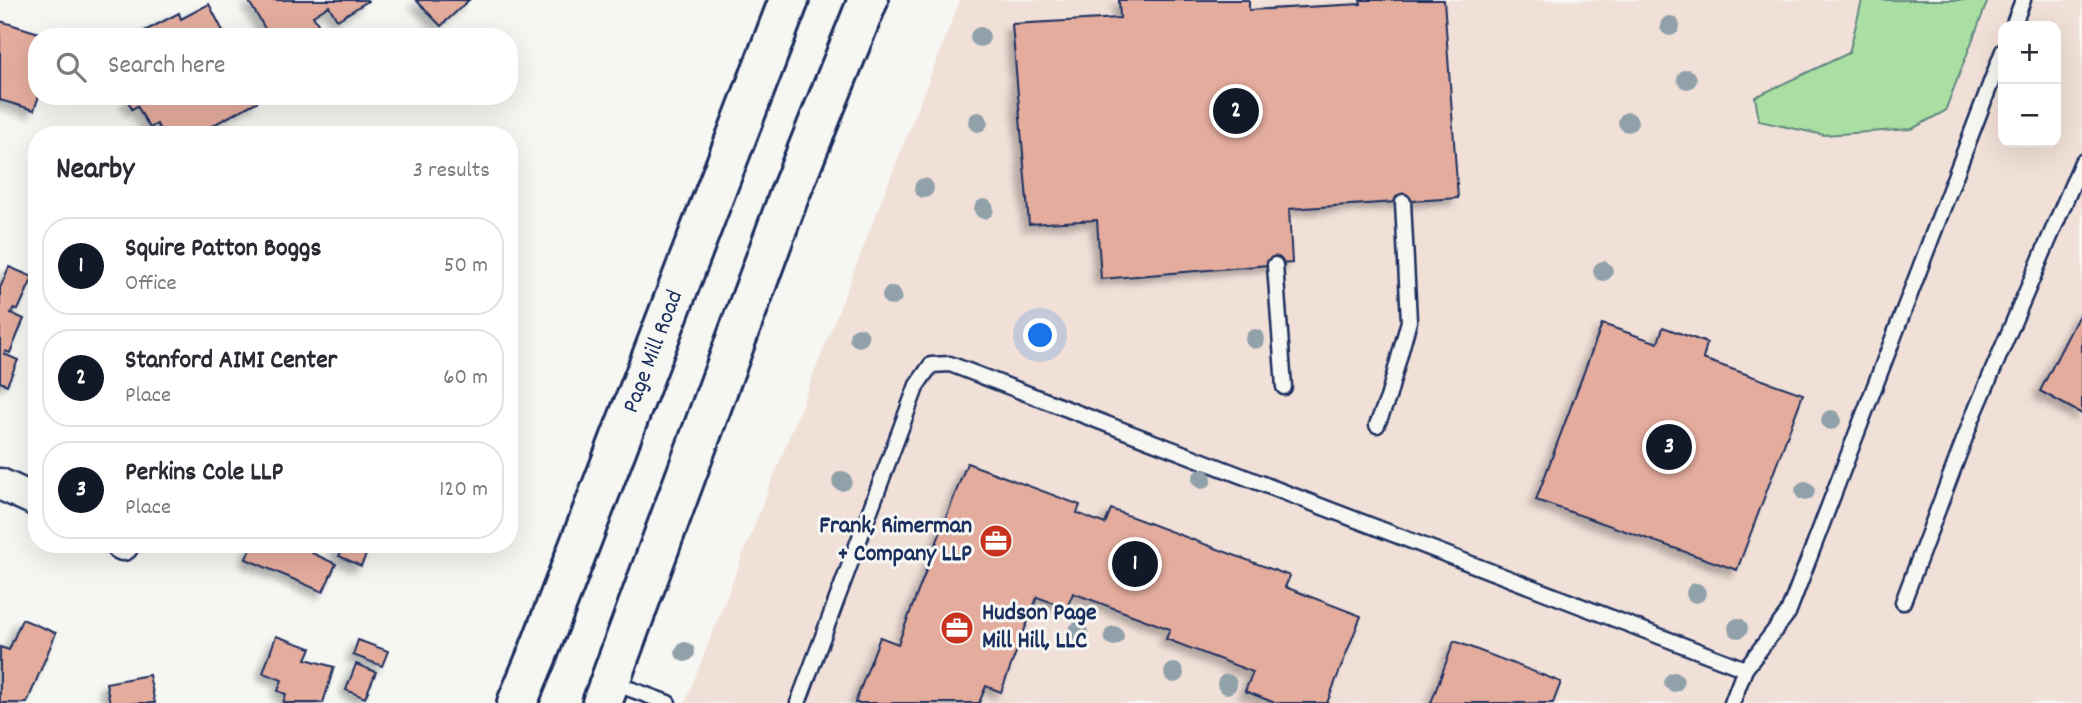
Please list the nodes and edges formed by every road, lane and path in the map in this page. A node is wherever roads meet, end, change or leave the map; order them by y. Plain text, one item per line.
1 (789, 0) edge
2 (868, 0) edge
3 (2023, 0) edge
4 (2015, 21) edge
5 (1998, 64) edge
6 (2082, 162) edge
7 (1403, 202) dead end
8 (1275, 265) dead end
9 (1284, 387) dead end
10 (1377, 425) dead end
11 (0, 484) edge
12 (28, 497) edge
13 (1903, 602) dead end
14 (1745, 669) junction
15 (607, 692) edge
16 (517, 703) edge
17 (668, 703) edge
18 (798, 703) edge
19 (1732, 703) edge

1 - 16 main road, Page Mill Road
2 - 15 main road
3 - 4 lane
5 - 14 lane
6 - 13 lane
7 - 10 lane
8 - 9 lane
11 - 12 street
14 - 18 lane
14 - 19 lane
15 - 17 lane

